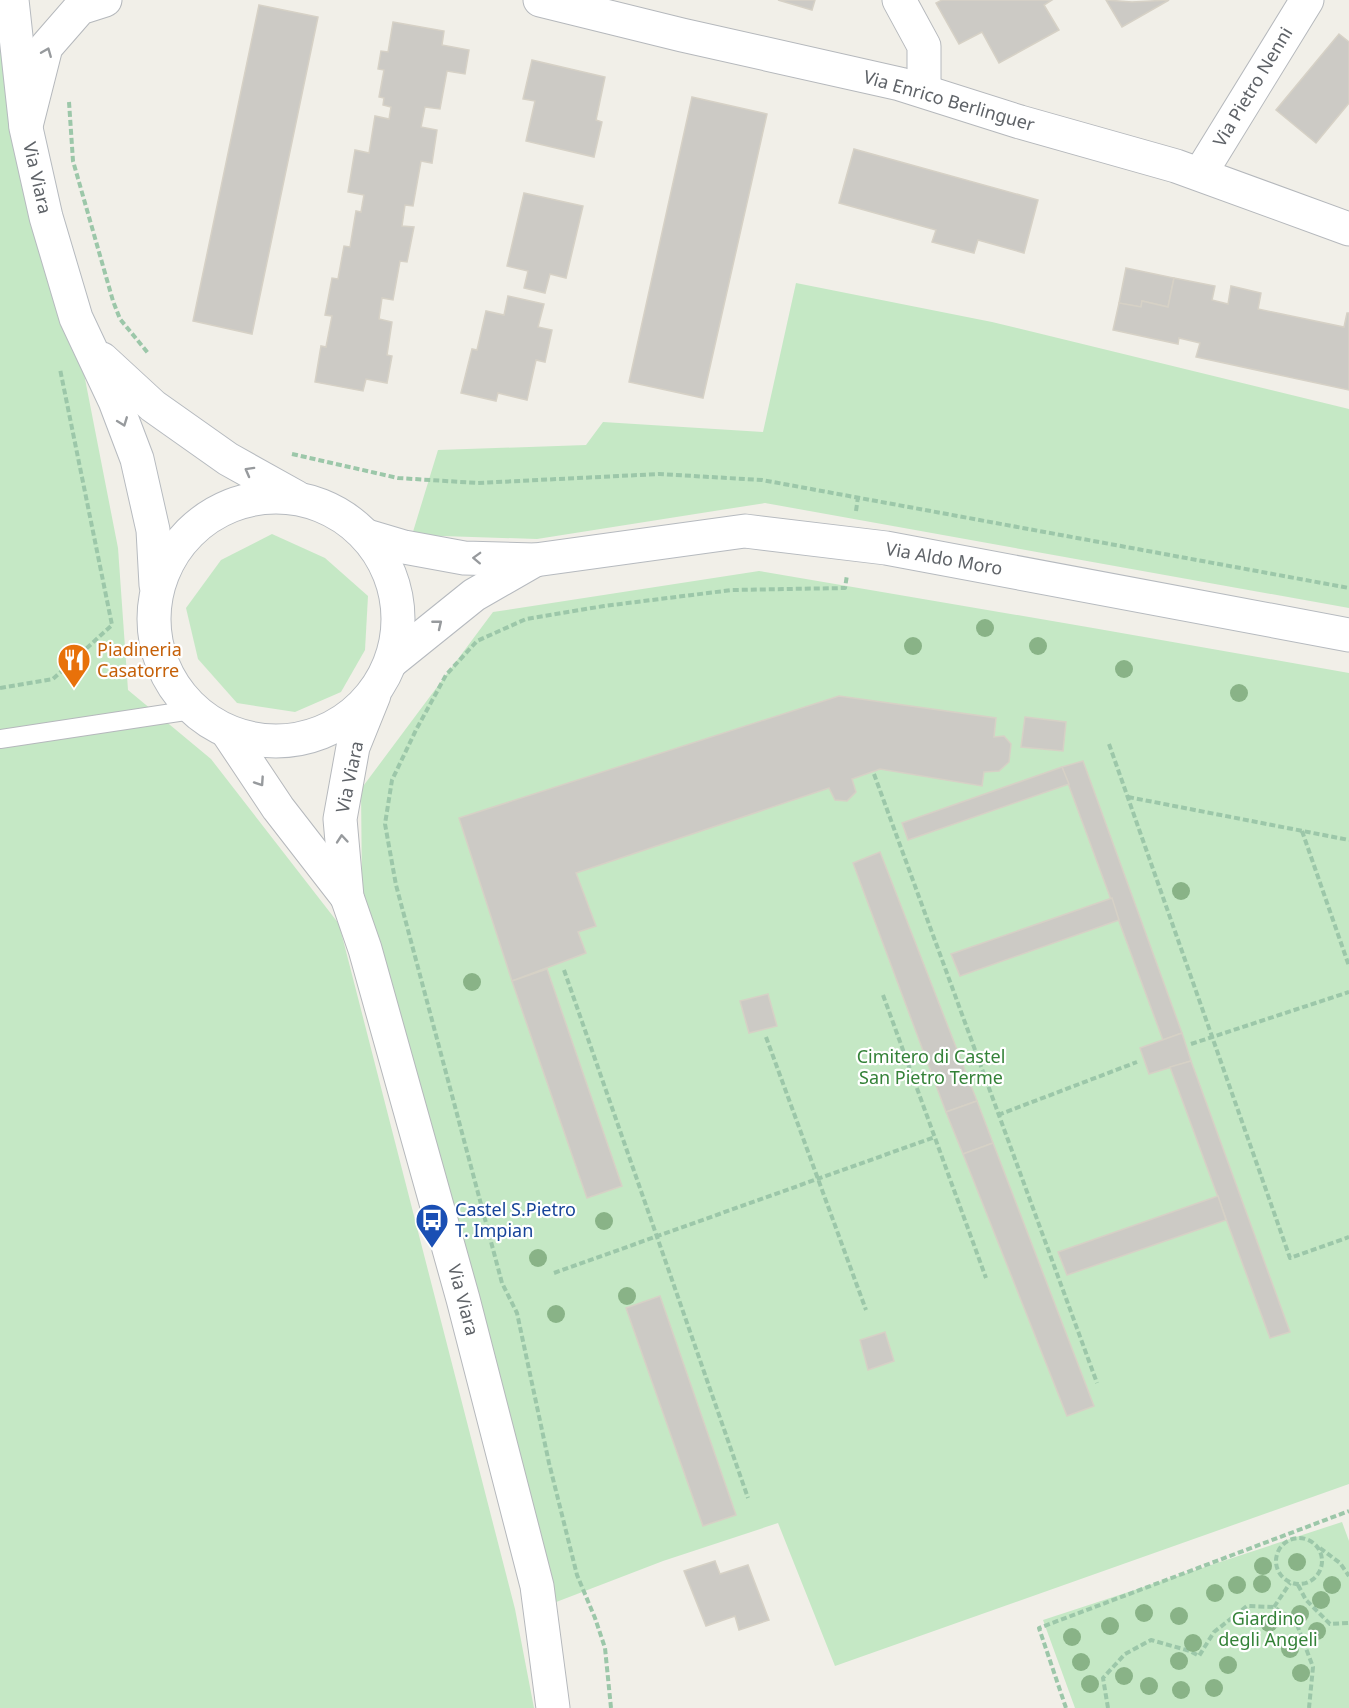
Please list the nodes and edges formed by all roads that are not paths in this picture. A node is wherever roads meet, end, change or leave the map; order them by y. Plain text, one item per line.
1 (12, 0) edge
2 (105, 0) edge
3 (540, 0) edge
4 (899, 0) edge
5 (1307, 0) edge
6 (924, 91) junction
7 (26, 128) junction
8 (1200, 174) junction
9 (1349, 229) edge
10 (92, 350) junction
11 (300, 499) junction
12 (367, 536) junction
13 (536, 560) junction
14 (156, 593) junction
15 (1349, 635) edge
16 (392, 661) junction
17 (374, 695) junction
18 (192, 710) junction
19 (228, 733) junction
20 (0, 739) edge
21 (347, 897) junction
22 (553, 1708) edge

1 - 7 main road, Via Viara
7 -> 2 main road
3 - 6 main road, Via Enrico Berlinguer
4 - 6 main road
5 - 8 main road, Via Pietro Nenni
6 - 8 main road, Via Enrico Berlinguer
7 - 10 main road, Via Viara
8 - 9 main road, Via Enrico Berlinguer
11 -> 10 main road, Via Viara
10 -> 14 main road, Via Viara
11 - 12 main road
11 - 14 main road
13 -> 12 main road, Via Aldo Moro
12 - 16 main road
13 - 15 main road, Via Aldo Moro
16 -> 13 main road, Via Aldo Moro
14 - 18 main road
16 - 17 main road
17 - 19 main road
21 -> 17 main road, Via Viara
18 - 19 main road
18 - 20 lane
19 -> 21 main road, Via Viara
21 - 22 main road, Via Viara

